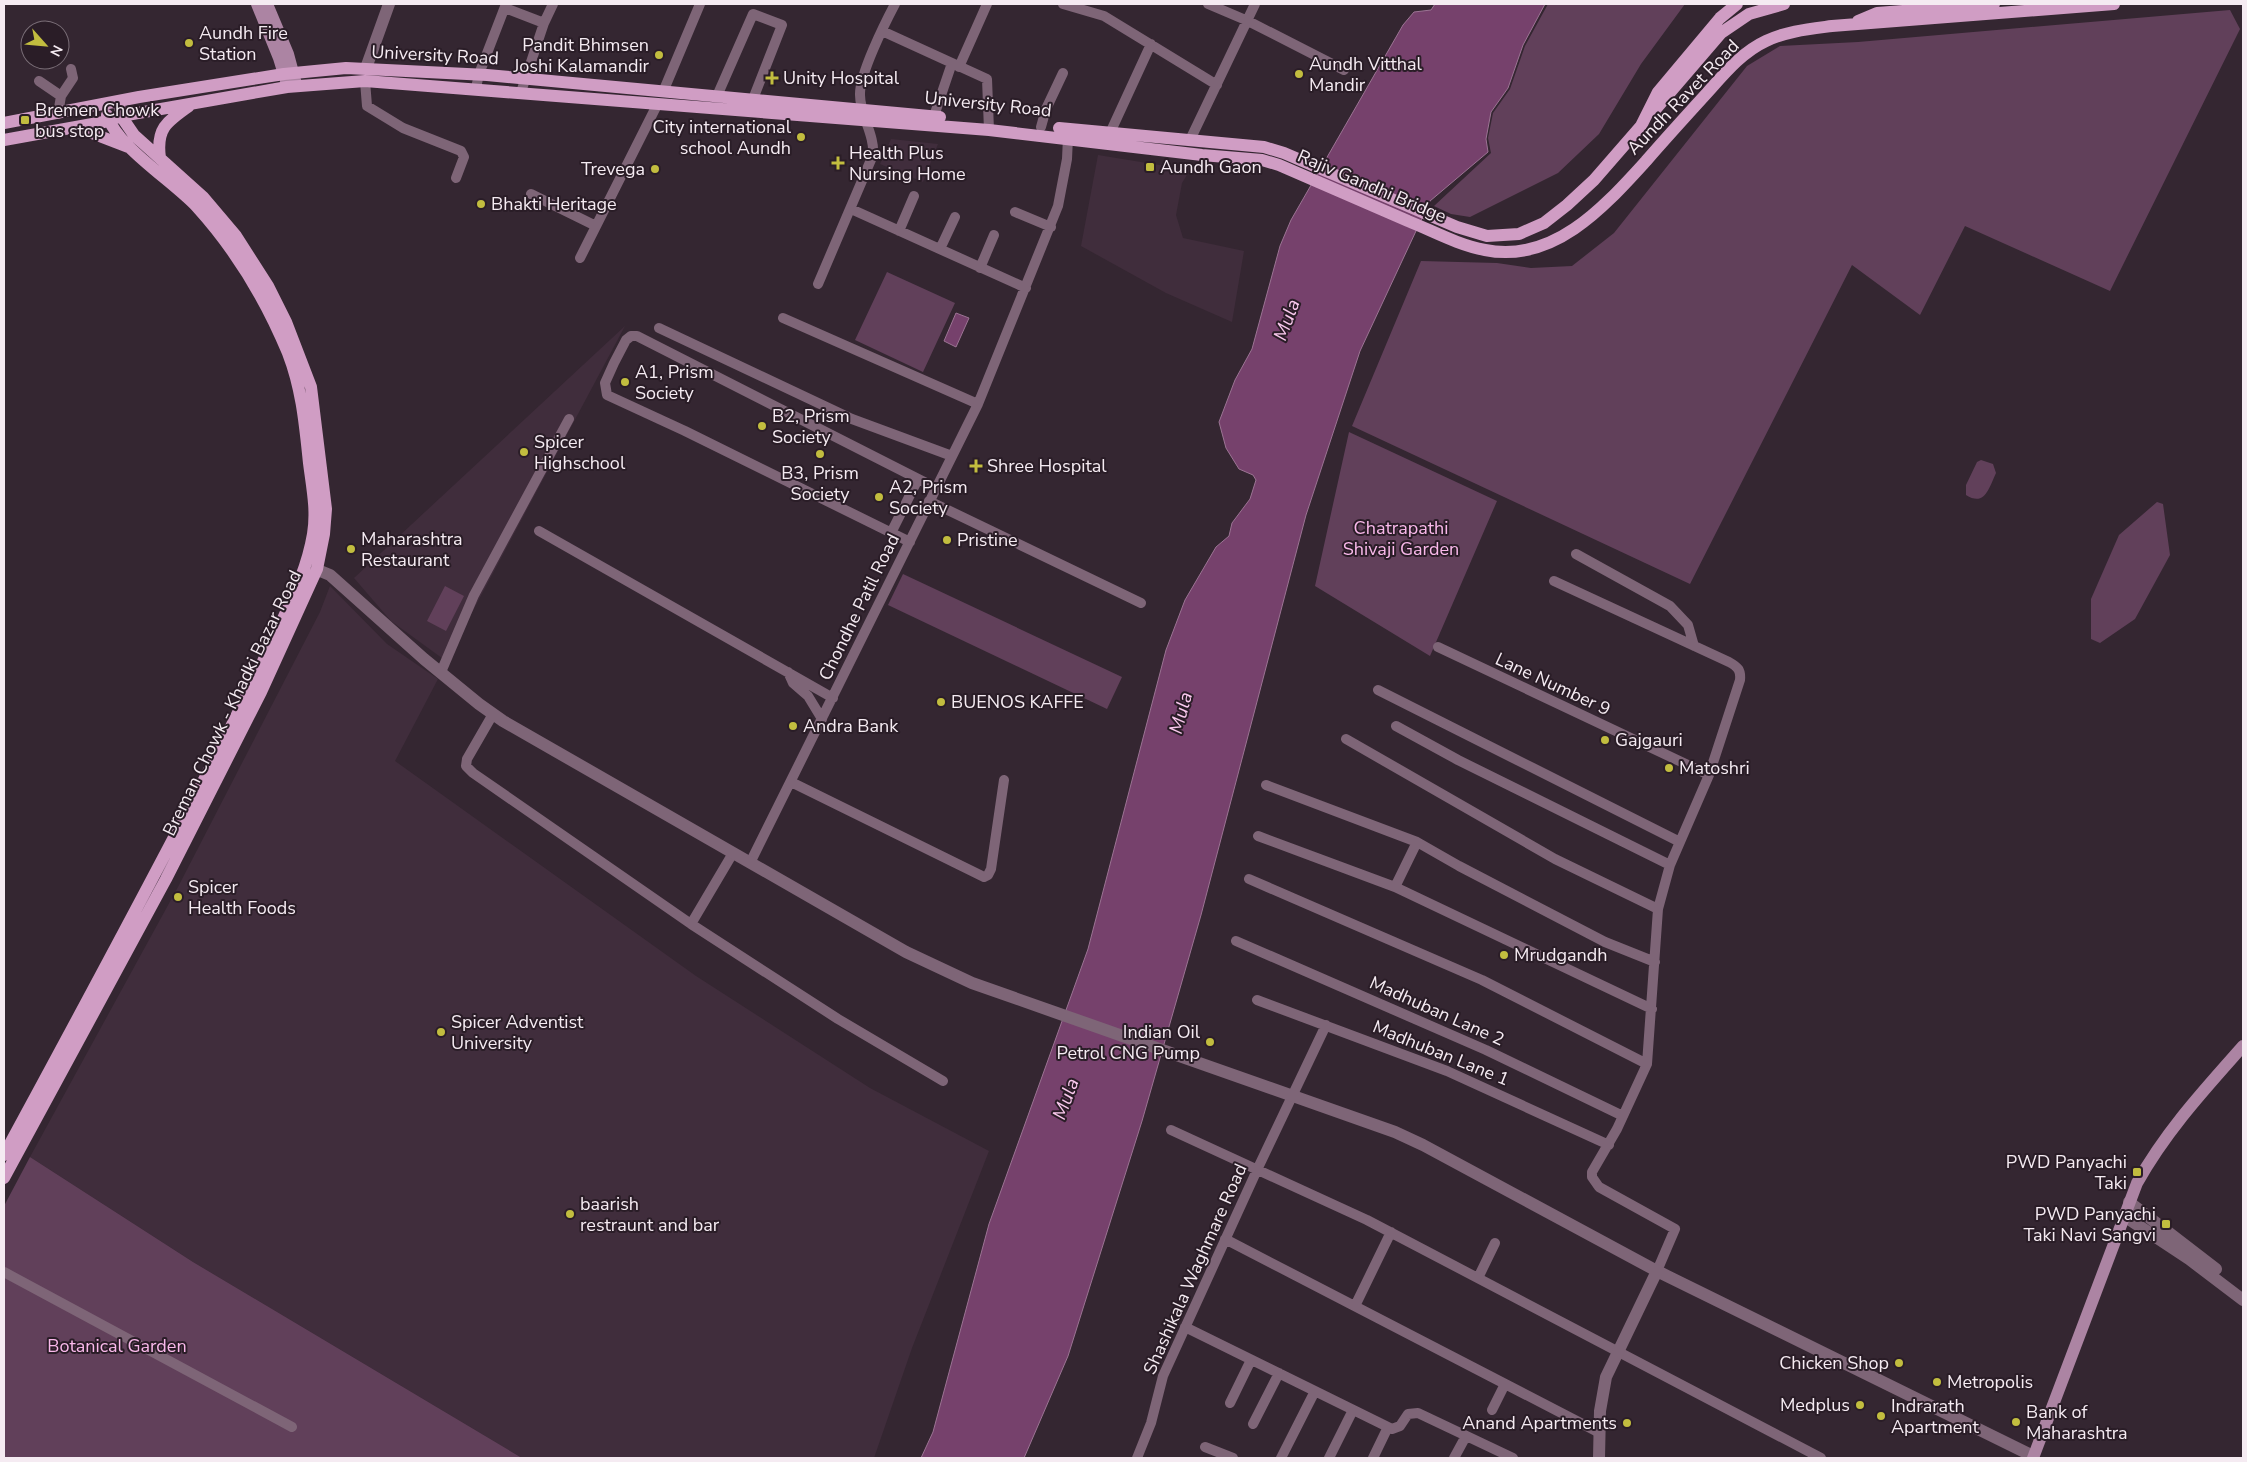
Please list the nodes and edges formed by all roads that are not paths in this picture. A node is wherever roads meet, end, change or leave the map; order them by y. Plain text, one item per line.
1 (256, 4) edge
2 (267, 4) edge
3 (389, 4) edge
4 (554, 4) edge
5 (700, 4) edge
6 (895, 4) edge
7 (986, 4) edge
8 (1063, 4) edge
9 (1208, 4) edge
10 (1255, 4) edge
11 (1737, 4) edge
12 (1784, 4) edge
13 (1994, 4) edge
14 (2044, 4) edge
15 (2114, 4) edge
16 (506, 6) edge
17 (1928, 6) edge
18 (1090, 8) edge
19 (2073, 8) junction
20 (1248, 21) junction
21 (544, 23) junction
22 (1847, 26) junction
23 (882, 31) junction
24 (1150, 44) junction
25 (955, 65) junction
26 (71, 69) dead end
27 (1344, 70) dead end
28 (289, 73) junction
29 (1063, 73) dead end
30 (479, 74) junction
31 (366, 75) junction
32 (525, 79) junction
33 (39, 81) dead end
34 (1217, 85) junction
35 (292, 87) junction
36 (476, 88) junction
37 (521, 92) junction
38 (663, 92) junction
39 (61, 96) junction
40 (716, 96) junction
41 (753, 99) junction
42 (117, 101) junction
43 (103, 104) junction
44 (193, 104) junction
45 (656, 105) junction
46 (58, 114) junction
47 (864, 115) junction
48 (121, 116) junction
49 (934, 116) junction
50 (109, 121) junction
51 (4, 123) edge
52 (990, 126) junction
53 (1641, 126) junction
54 (74, 127) junction
55 (1041, 127) junction
56 (1110, 133) junction
57 (1068, 138) junction
58 (4, 140) edge
59 (1190, 140) junction
60 (132, 148) junction
61 (1185, 153) junction
62 (1284, 153) joint
63 (160, 158) junction
64 (1279, 166) joint
65 (456, 178) dead end
66 (531, 194) dead end
67 (914, 196) dead end
68 (851, 209) junction
69 (1015, 212) dead end
70 (955, 217) dead end
71 (596, 226) junction
72 (1051, 227) junction
73 (1457, 227) joint
74 (898, 230) junction
75 (994, 235) dead end
76 (1452, 240) joint
77 (940, 250) junction
78 (580, 258) dead end
79 (980, 268) junction
80 (818, 284) dead end
81 (1026, 288) junction
82 (783, 318) dead end
83 (659, 328) dead end
84 (306, 388) junction
85 (978, 404) junction
86 (569, 419) dead end
87 (952, 456) junction
88 (918, 479) junction
89 (936, 488) junction
90 (929, 501) junction
91 (539, 531) dead end
92 (892, 532) junction
93 (910, 542) junction
94 (1576, 554) dead end
95 (311, 567) junction
96 (1554, 581) dead end
97 (1141, 603) dead end
98 (1694, 646) junction
99 (1438, 647) dead end
100 (441, 672) junction
101 (788, 672) junction
102 (1378, 690) dead end
103 (833, 698) junction
104 (493, 714) junction
105 (822, 719) junction
106 (1396, 726) dead end
107 (1346, 739) dead end
108 (1710, 775) junction
109 (1004, 780) dead end
110 (791, 782) junction
111 (1266, 785) dead end
112 (1258, 836) dead end
113 (1417, 842) junction
114 (1680, 842) junction
115 (733, 853) junction
116 (750, 863) junction
117 (1670, 866) junction
118 (1249, 878) dead end
119 (1395, 887) junction
120 (1658, 909) junction
121 (691, 924) junction
122 (1236, 941) dead end
123 (1655, 962) junction
124 (1257, 1000) dead end
125 (1652, 1009) junction
126 (1326, 1026) junction
127 (2243, 1046) edge
128 (1647, 1064) junction
129 (943, 1081) dead end
130 (1293, 1097) junction
131 (1622, 1116) junction
132 (1171, 1130) dead end
133 (1609, 1145) junction
134 (4, 1155) edge
135 (1257, 1170) junction
136 (4, 1178) edge
137 (2129, 1202) junction
138 (2124, 1216) junction
139 (1391, 1232) junction
140 (1225, 1239) junction
141 (1495, 1243) dead end
142 (1657, 1271) junction
143 (4, 1272) edge
144 (1478, 1278) junction
145 (2243, 1290) edge
146 (2243, 1300) edge
147 (1355, 1306) junction
148 (1185, 1328) junction
149 (1618, 1352) junction
150 (1251, 1360) junction
151 (1279, 1374) junction
152 (1505, 1384) junction
153 (1315, 1391) junction
154 (1230, 1403) dead end
155 (1353, 1410) junction
156 (1492, 1410) dead end
157 (1253, 1424) dead end
158 (292, 1427) dead end
159 (1388, 1427) junction
160 (1598, 1432) junction
161 (1466, 1436) junction
162 (1205, 1447) dead end
163 (1138, 1458) edge
164 (1233, 1458) edge
165 (1281, 1458) edge
166 (1329, 1458) edge
167 (1373, 1458) edge
168 (1454, 1458) edge
169 (1513, 1458) edge
170 (1600, 1458) edge
171 (1821, 1458) edge
172 (2034, 1458) edge

1 - 28 main road
2 - 28 main road
3 - 31 street
4 - 21 street
5 - 38 street
6 - 23 street
7 - 25 street
8 - 18 street
9 - 20 street
10 - 20 street
11 - 53 main road, Aundh Ravet Road
12 - 53 main road
13 - 17 main road
14 - 19 main road
15 - 19 main road, Aundh Ravet Road
16 - 21 street
16 - 30 street
17 - 22 main road
18 - 24 street
19 - 22 main road, Aundh Ravet Road
20 - 27 street
20 - 34 street
21 - 32 street
22 - 76 main road, Aundh Ravet Road
23 - 25 street
23 - 47 street
24 - 34 street
24 - 56 street
25 - 49 street
25 - 52 street
26 - 39 street
28 - 31 main road, University Road
28 - 35 main road
28 - 42 main road, University Road
29 - 55 street
30 - 31 main road, University Road
30 - 32 main road, University Road
30 - 36 street
31 - 35 main road, University Road
31 - 36 main road, University Road
31 - 65 street
32 - 37 street
32 - 38 main road, University Road
33 - 39 street
34 - 59 street
35 - 44 main road, University Road
36 - 37 main road, University Road
37 - 45 main road, University Road
38 - 40 main road, University Road
39 - 46 street
40 - 41 main road, University Road
40 - 41 street
41 - 47 main road, University Road
42 - 43 main road, University Road
42 - 48 main road
43 - 46 main road, University Road
43 - 50 main road
44 - 48 main road, University Road
44 - 63 main road
45 - 47 main road, University Road
45 - 71 street
46 - 51 main road, University Road
47 - 49 main road, University Road
47 - 52 main road, University Road
47 - 68 street
48 - 50 main road, University Road
48 - 63 main road, Breman Chowk - Khadki Bazar Road
49 - 52 main road, University Road
50 - 54 main road, University Road
50 - 60 main road, Breman Chowk - Khadki Bazar Road
52 - 55 main road, University Road
52 - 57 main road, University Road
53 - 73 main road, Aundh Ravet Road
54 - 58 main road, University Road
54 - 60 main road
55 - 56 main road, University Road
56 - 59 main road, University Road
57 - 61 main road, University Road
57 - 72 street, Chondhe Patil Road
59 - 61 main road
59 - 62 main road, University Road
60 - 84 main road, Breman Chowk - Khadki Bazar Road
61 - 64 main road, University Road
62 - 73 main road, Rajiv Gandhi Bridge
63 - 84 main road, Breman Chowk - Khadki Bazar Road
64 - 76 main road, Rajiv Gandhi Bridge
66 - 71 street
67 - 74 street
68 - 74 street
68 - 80 street
69 - 72 street
70 - 77 street
71 - 78 street
72 - 81 street, Chondhe Patil Road
74 - 77 street
75 - 79 street
77 - 79 street
79 - 81 street
81 - 85 street, Chondhe Patil Road
82 - 85 street
83 - 87 street
84 - 95 main road, Breman Chowk - Khadki Bazar Road
85 - 87 street, Chondhe Patil Road
86 - 100 street
87 - 89 street, Chondhe Patil Road
88 - 89 street
88 - 92 street
88 - 92 street
89 - 90 street, Chondhe Patil Road
90 - 93 street, Chondhe Patil Road
90 - 97 street
91 - 101 street
92 - 93 street
93 - 103 street, Chondhe Patil Road
94 - 98 street
95 - 100 street
95 - 134 main road, Breman Chowk - Khadki Bazar Road
95 - 136 main road, Breman Chowk - Khadki Bazar Road
96 - 98 street
98 - 108 street
99 - 108 street, Lane Number 9
100 - 104 street
101 - 103 street
101 - 105 street
102 - 114 street
103 - 105 street, Chondhe Patil Road
104 - 115 street
104 - 121 street
105 - 110 street, Chondhe Patil Road
106 - 117 street
107 - 120 street
108 - 114 street
109 - 110 street
110 - 116 street, Chondhe Patil Road
111 - 113 street
112 - 119 street
113 - 119 street
113 - 123 street
114 - 117 street
115 - 116 street
115 - 121 street
116 - 130 street
117 - 120 street
118 - 128 street
119 - 125 street
120 - 123 street
121 - 129 street
122 - 131 street, Madhuban Lane 2
123 - 125 street
124 - 126 street, Madhuban Lane 1
125 - 128 street
126 - 130 street, Shashikala Waghmare Road
126 - 133 street, Madhuban Lane 1
127 - 137 main road
128 - 131 street
130 - 135 street, Shashikala Waghmare Road
130 - 142 street
131 - 133 street
132 - 135 street
133 - 142 street
135 - 139 street
135 - 140 street, Shashikala Waghmare Road
137 - 138 main road
137 - 145 street
138 - 146 street
138 - 172 main road
139 - 144 street
139 - 147 street
140 - 147 street
140 - 148 street, Shashikala Waghmare Road
141 - 144 street
142 - 149 street
142 - 172 street
143 - 158 street
144 - 149 street
147 - 152 street
148 - 150 street
148 - 163 street, Shashikala Waghmare Road
149 - 160 street
149 - 171 street
150 - 151 street
150 - 154 street
151 - 153 street
151 - 157 street
152 - 156 street
152 - 160 street
153 - 155 street
153 - 165 street
155 - 159 street
155 - 166 street
159 - 161 street
159 - 167 street
160 - 170 street
161 - 168 street
161 - 169 street
162 - 164 street

